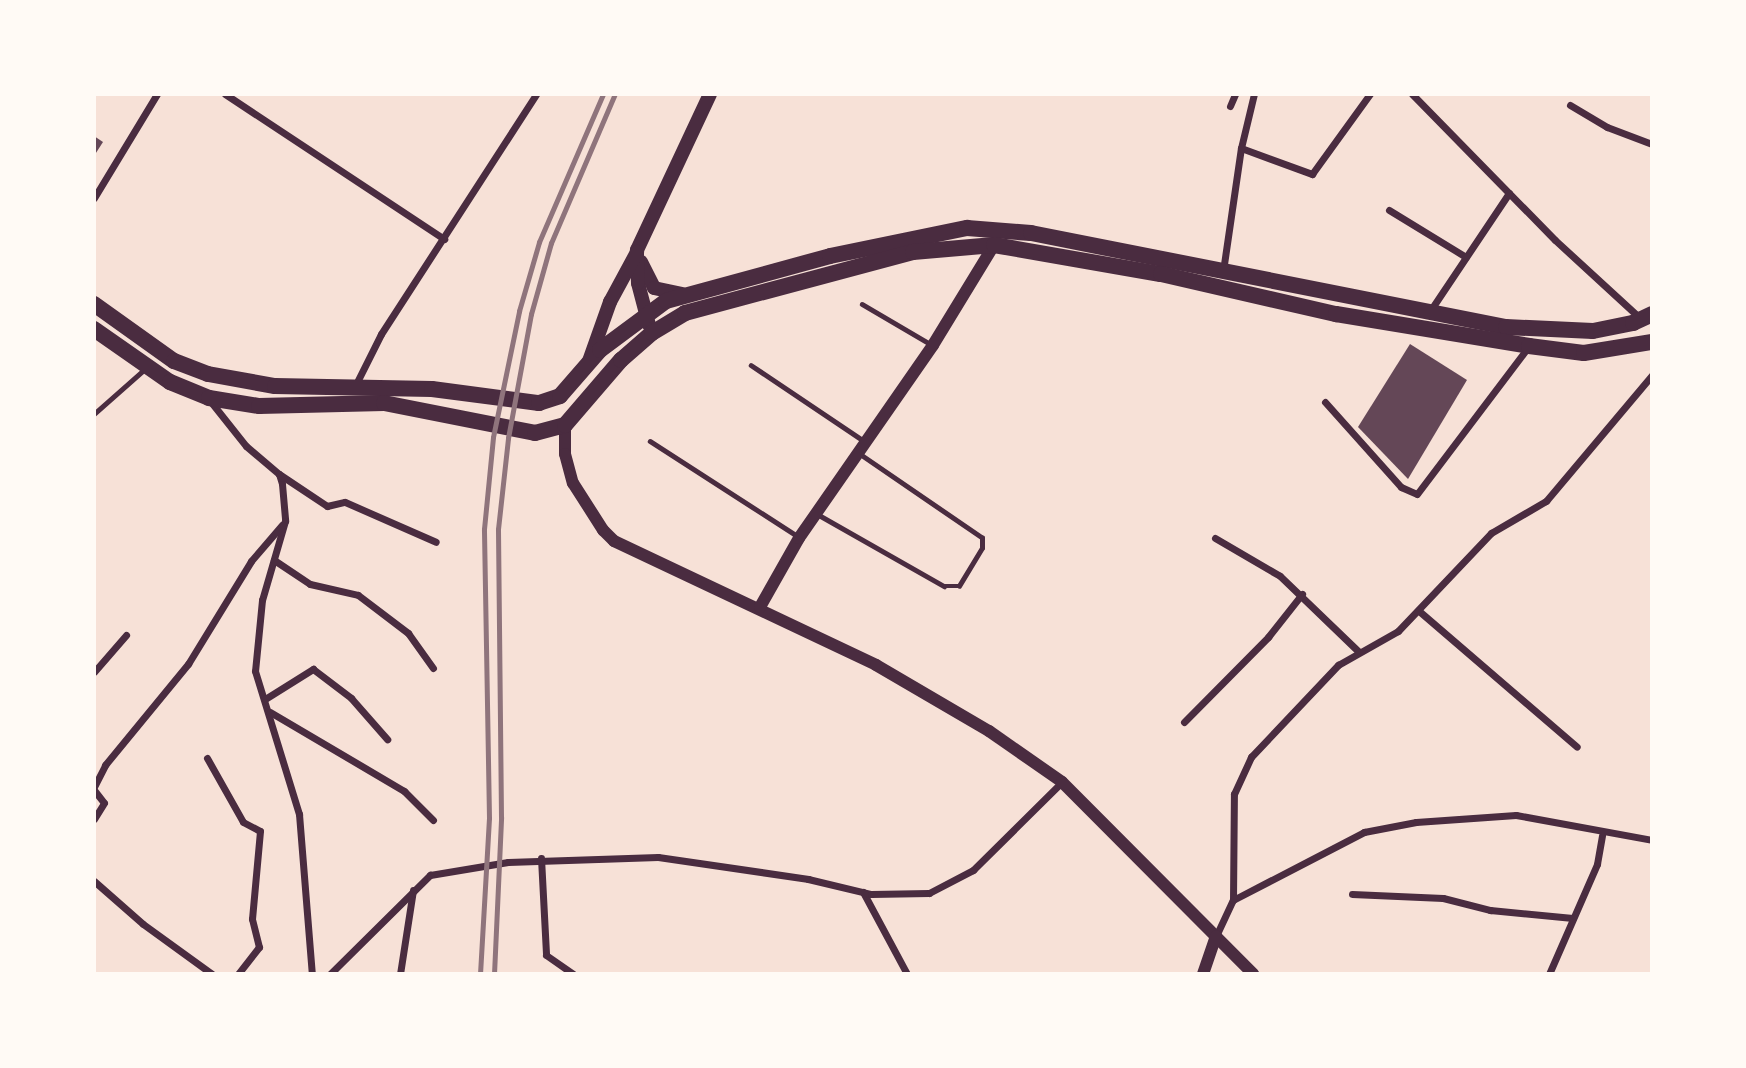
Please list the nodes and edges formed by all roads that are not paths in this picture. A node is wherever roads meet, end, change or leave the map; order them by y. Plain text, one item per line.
1 (157, 94) edge
2 (225, 94) edge
3 (536, 94) edge
4 (710, 94) edge
5 (1235, 94) edge
6 (1254, 94) edge
7 (1370, 94) edge
8 (1412, 94) edge
9 (1570, 105) dead end
10 (1230, 106) dead end
11 (1651, 144) edge
12 (1241, 148) junction
13 (1509, 193) junction
14 (94, 198) edge
15 (1389, 210) dead end
16 (444, 239) junction
17 (994, 245) junction
18 (638, 250) junction
19 (1466, 257) junction
20 (1223, 271) junction
21 (682, 294) junction
22 (94, 304) edge
23 (862, 304) dead end
24 (1430, 312) junction
25 (645, 314) junction
26 (1646, 317) edge
27 (94, 329) edge
28 (652, 333) junction
29 (1651, 342) edge
30 (933, 345) junction
31 (1529, 346) junction
32 (751, 365) dead end
33 (587, 366) junction
34 (146, 368) junction
35 (1651, 375) edge
36 (355, 386) junction
37 (209, 398) junction
38 (1325, 402) dead end
39 (94, 414) edge
40 (565, 425) junction
41 (650, 440) dead end
42 (865, 441) junction
43 (857, 453) junction
44 (279, 474) junction
45 (816, 513) junction
46 (285, 521) junction
47 (799, 538) junction
48 (1215, 538) dead end
49 (436, 542) dead end
50 (274, 560) junction
51 (1303, 594) junction
52 (760, 607) junction
53 (1419, 611) junction
54 (126, 635) dead end
55 (1358, 651) junction
56 (433, 668) dead end
57 (94, 671) edge
58 (265, 699) junction
59 (270, 712) junction
60 (1184, 722) dead end
61 (387, 739) dead end
62 (1577, 747) dead end
63 (207, 758) dead end
64 (1062, 782) junction
65 (95, 783) edge
66 (94, 819) edge
67 (433, 820) dead end
68 (1602, 835) junction
69 (1651, 840) edge
70 (541, 858) junction
71 (94, 881) edge
72 (413, 890) junction
73 (863, 892) junction
74 (1352, 894) dead end
75 (1233, 900) junction
76 (1573, 918) junction
77 (1216, 936) junction
78 (212, 974) edge
79 (238, 974) edge
80 (312, 974) edge
81 (330, 974) edge
82 (400, 974) edge
83 (573, 974) edge
84 (907, 974) edge
85 (1203, 974) edge
86 (1253, 974) edge
87 (1549, 974) edge

1 - 14 street
2 - 16 street
3 - 16 street
4 - 18 main road
5 - 10 street
6 - 12 street
7 - 12 street
8 - 13 street
9 - 11 street
12 - 20 street
13 - 19 street
13 - 26 street
15 - 19 street
16 - 36 street
17 - 28 highway
17 - 30 street
17 - 31 highway
18 - 21 main road
18 - 25 main road
18 - 33 main road
19 - 24 street
20 - 21 highway
20 - 24 highway
21 - 25 highway
22 - 36 highway
23 - 30 lane
24 - 26 highway
25 - 28 main road
25 - 33 highway
27 - 34 highway
28 - 40 highway
29 - 31 highway
30 - 42 street
31 - 38 street
32 - 42 lane
33 - 36 highway
34 - 37 highway
34 - 39 lane
35 - 53 street
37 - 40 highway
37 - 44 street
40 - 52 street
41 - 47 lane
42 - 43 street
43 - 45 street
43 - 45 lane
44 - 46 street
44 - 49 street
45 - 47 street
46 - 50 street
46 - 65 street
47 - 52 street
48 - 51 street
50 - 56 street
50 - 58 street
51 - 55 street
51 - 60 street
52 - 64 street
53 - 55 street
53 - 62 street
54 - 57 street
55 - 75 street
58 - 59 street
58 - 61 street
59 - 67 street
59 - 80 street
63 - 79 street
64 - 73 street
64 - 77 street
65 - 66 street
68 - 69 street
68 - 75 street
68 - 76 street
70 - 72 street
70 - 73 street
70 - 83 street
71 - 78 street
72 - 81 street
72 - 82 street
73 - 84 street
74 - 76 street
75 - 77 street
76 - 87 street
77 - 85 street
77 - 86 street

